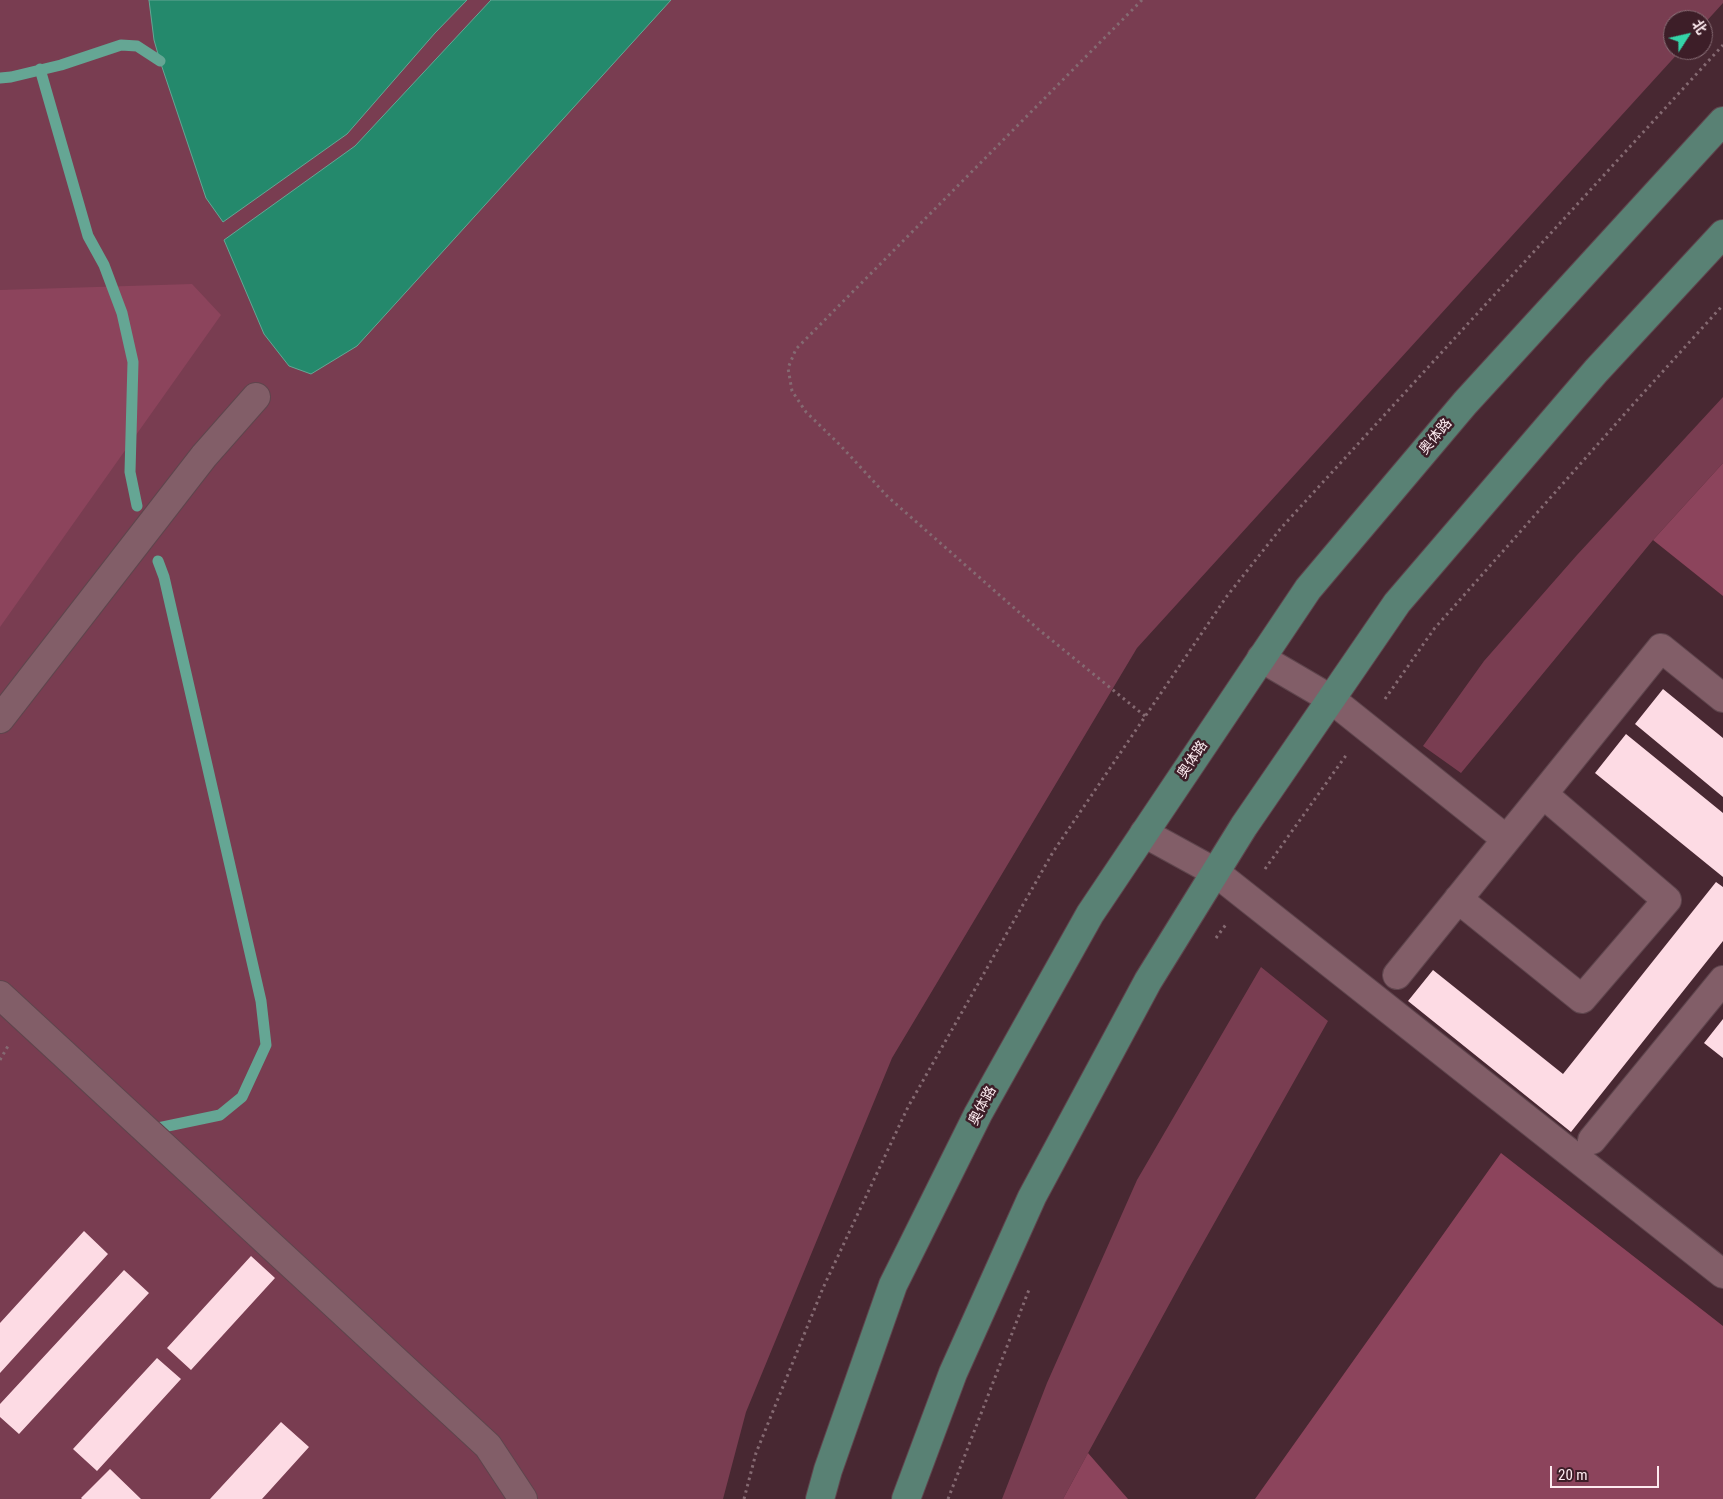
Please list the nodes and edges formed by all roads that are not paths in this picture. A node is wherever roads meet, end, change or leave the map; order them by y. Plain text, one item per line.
1 (1723, 121) edge
2 (1723, 234) edge
3 (256, 397) dead end
4 (1261, 658) junction
5 (1723, 698) edge
6 (1331, 699) junction
7 (0, 719) edge
8 (1543, 794) junction
9 (1144, 834) junction
10 (1506, 840) junction
11 (1215, 872) junction
12 (1458, 899) junction
13 (1396, 975) dead end
14 (1723, 980) edge
15 (0, 994) edge
16 (1592, 1140) dead end
17 (1723, 1274) edge
18 (523, 1499) edge
19 (820, 1499) edge
20 (906, 1499) edge

1 - 4 main road, 奥体路
2 - 6 main road
3 - 7 lane
4 - 6 lane
4 - 9 main road, 奥体路
5 - 8 lane
6 - 10 lane
6 - 11 main road
8 - 10 lane
8 - 12 lane
9 - 11 lane
9 - 19 main road, 奥体路
10 - 12 lane
11 - 17 lane
11 - 20 main road
12 - 13 lane
14 - 16 lane
15 - 18 lane

